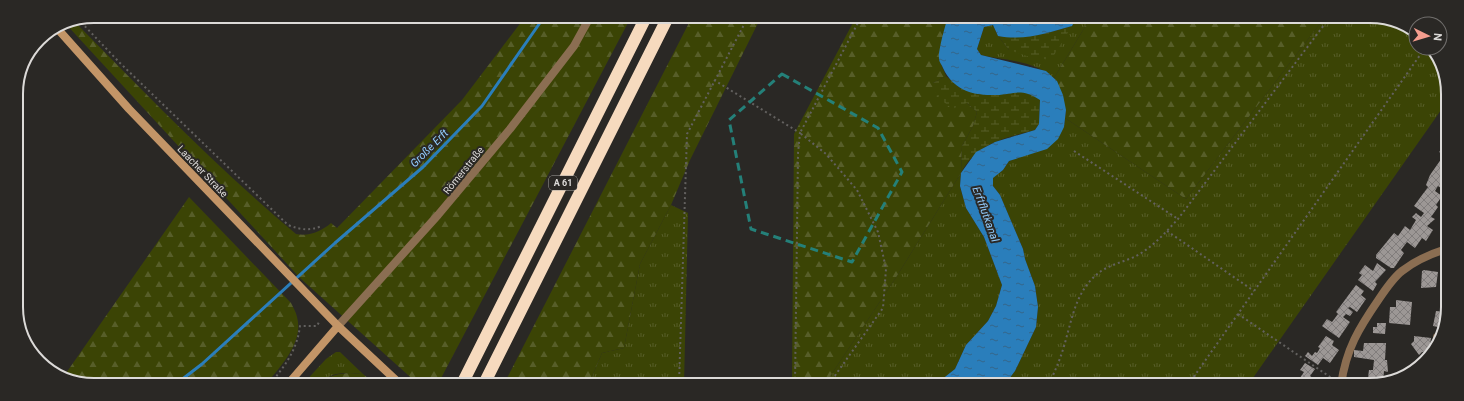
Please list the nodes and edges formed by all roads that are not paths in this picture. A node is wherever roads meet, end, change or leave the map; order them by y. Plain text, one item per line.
1 (587, 23) edge
2 (643, 23) edge
3 (665, 23) edge
4 (60, 32) edge
5 (1441, 251) edge
6 (338, 326) junction
7 (293, 378) edge
8 (394, 378) edge
9 (465, 378) edge
10 (487, 378) edge
11 (1342, 378) edge

1 - 6 street, Römerstraße
2 - 9 highway, A 61
3 - 10 highway, A 61
4 - 6 main road, Laacher Straße
5 - 11 street
6 - 7 main road
6 - 8 main road, Laacher Straße

